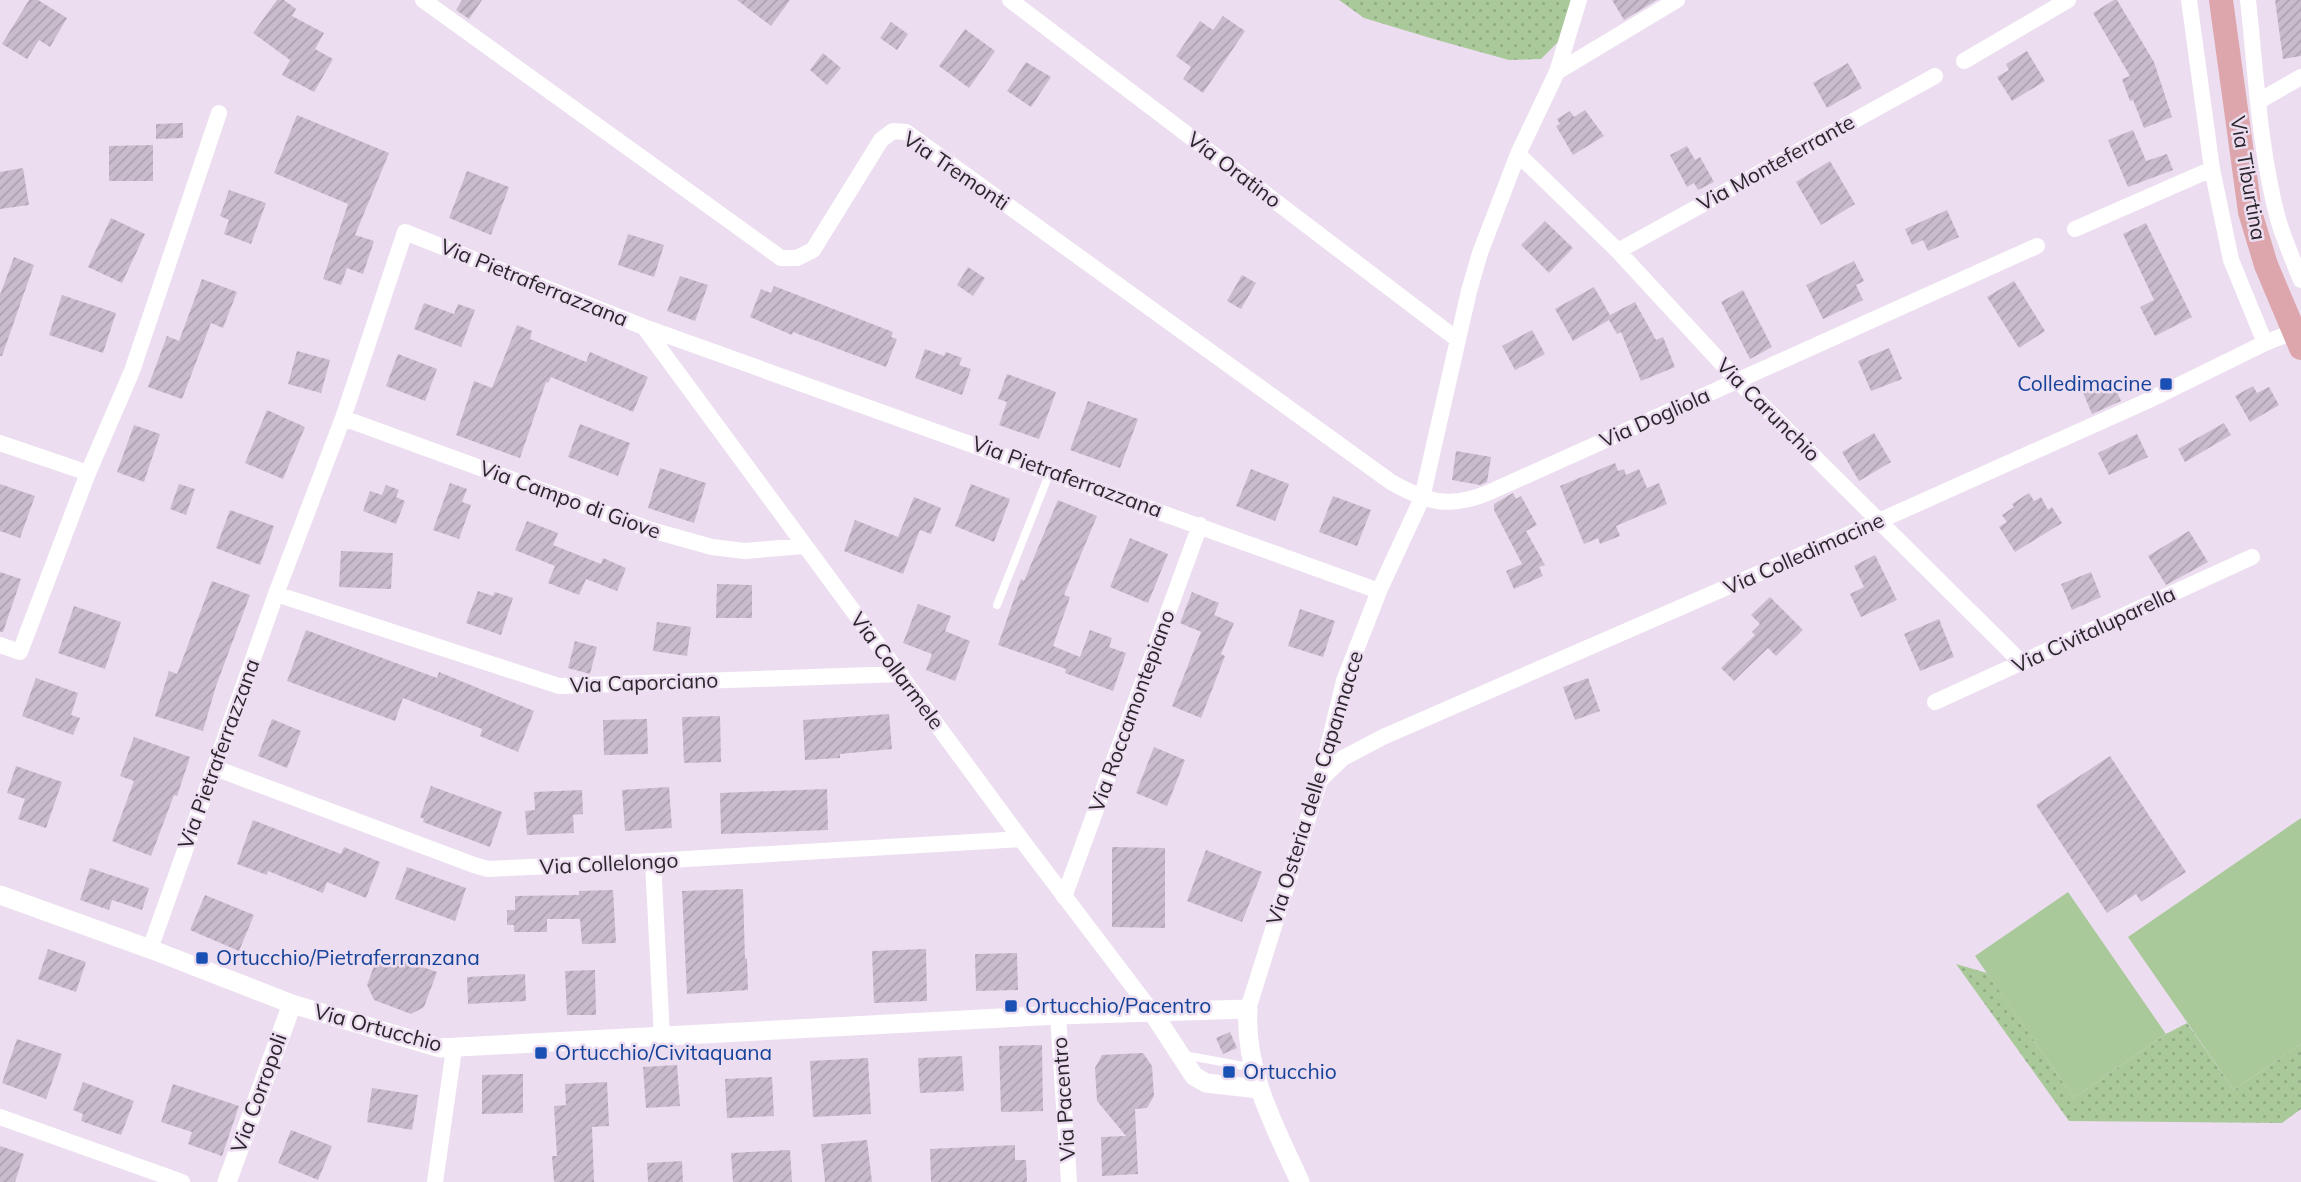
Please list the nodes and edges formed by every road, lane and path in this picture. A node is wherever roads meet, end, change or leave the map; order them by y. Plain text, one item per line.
1 (423, 0) edge
2 (1010, 0) edge
3 (1579, 0) edge
4 (1677, 0) edge
5 (2068, 0) edge
6 (2189, 0) edge
7 (2221, 0) edge
8 (2248, 0) edge
9 (1964, 61) dead end
10 (1557, 72) junction
11 (1935, 76) dead end
12 (2301, 77) edge
13 (2259, 101) junction
14 (219, 113) dead end
15 (1518, 154) junction
16 (2212, 169) junction
17 (2075, 229) dead end
18 (2037, 246) dead end
19 (1618, 251) junction
20 (2301, 280) edge
21 (644, 327) junction
22 (1458, 340) junction
23 (2297, 340) edge
24 (2265, 343) junction
25 (1738, 381) junction
26 (343, 418) junction
27 (0, 443) edge
28 (1050, 471) junction
29 (88, 473) junction
30 (1422, 498) junction
31 (1879, 521) junction
32 (1200, 525) junction
33 (804, 546) junction
34 (2252, 557) dead end
35 (1379, 591) junction
36 (276, 594) junction
37 (997, 604) dead end
38 (0, 645) edge
39 (2022, 663) junction
40 (901, 674) junction
41 (1935, 702) dead end
42 (215, 768) junction
43 (1320, 780) junction
44 (1021, 839) junction
45 (653, 862) junction
46 (0, 895) edge
47 (1064, 897) junction
48 (150, 948) junction
49 (292, 1004) junction
50 (1248, 1009) junction
51 (1153, 1013) junction
52 (1058, 1016) junction
53 (662, 1037) junction
54 (454, 1049) junction
55 (1177, 1054) junction
56 (1255, 1068) junction
57 (1259, 1089) junction
58 (0, 1117) edge
59 (182, 1182) edge
60 (227, 1182) edge
61 (435, 1182) edge
62 (1069, 1182) edge
63 (1300, 1182) edge

1 - 30 street, Via Tremonti
2 - 22 street, Via Oratino
3 - 10 street, Via Osteria delle Capannacce
4 - 10 street
5 - 9 street
6 - 16 street
7 - 23 main road, Via Tiburtina
8 - 13 street
10 - 15 street, Via Osteria delle Capannacce
11 - 19 street, Via Monteferrante
12 - 13 street
13 - 20 street
14 - 29 street
15 - 19 street, Via Carunchio
15 - 22 street, Via Osteria delle Capannacce
16 - 17 street
16 - 24 street
18 - 25 street, Via Dogliola
19 - 25 street, Via Carunchio
21 - 26 street, Via Pietraferrazzana
21 - 28 street, Via Pietraferrazzana
21 - 33 street, Via Collarmele
22 - 30 street, Via Osteria delle Capannacce
23 - 24 street, Via Colledimacine
24 - 31 street, Via Colledimacine
25 - 30 street, Via Dogliola
25 - 31 street, Via Carunchio
26 - 33 street, Via Campo di Giove
26 - 36 street, Via Pietraferrazzana
27 - 29 street
28 - 32 street, Via Pietraferrazzana
28 - 37 lane
29 - 38 street
30 - 35 street, Via Osteria delle Capannacce
31 - 39 street, Via Carunchio
31 - 43 street, Via Colledimacine
32 - 35 street, Via Pietraferrazzana
32 - 47 street, Via Roccamontepiano
33 - 40 street, Via Collarmele
34 - 39 street, Via Civitaluparella
35 - 43 street, Via Osteria delle Capannacce
36 - 40 street, Via Caporciano
36 - 42 street, Via Pietraferrazzana
39 - 41 street, Via Civitaluparella
40 - 44 street, Via Collarmele
42 - 45 street, Via Collelongo
42 - 48 street, Via Pietraferrazzana
43 - 50 street, Via Osteria delle Capannacce
44 - 45 street, Via Collelongo
44 - 47 street, Via Collarmele
45 - 53 street
46 - 48 street, Via Ortucchio
47 - 51 street, Via Collarmele
48 - 49 street, Via Ortucchio
49 - 54 street, Via Ortucchio
49 - 60 street, Via Corropoli
50 - 51 street, Via Ortucchio
50 - 56 street, Via Osteria delle Capannacce
51 - 52 street, Via Ortucchio
51 - 55 street
52 - 53 street, Via Ortucchio
52 - 62 street, Via Pacentro
53 - 54 street, Via Ortucchio
54 - 61 street
55 - 56 lane
55 - 57 street
56 - 57 street, Via Osteria delle Capannacce
57 - 63 street, Via Osteria delle Capannacce
58 - 59 street

